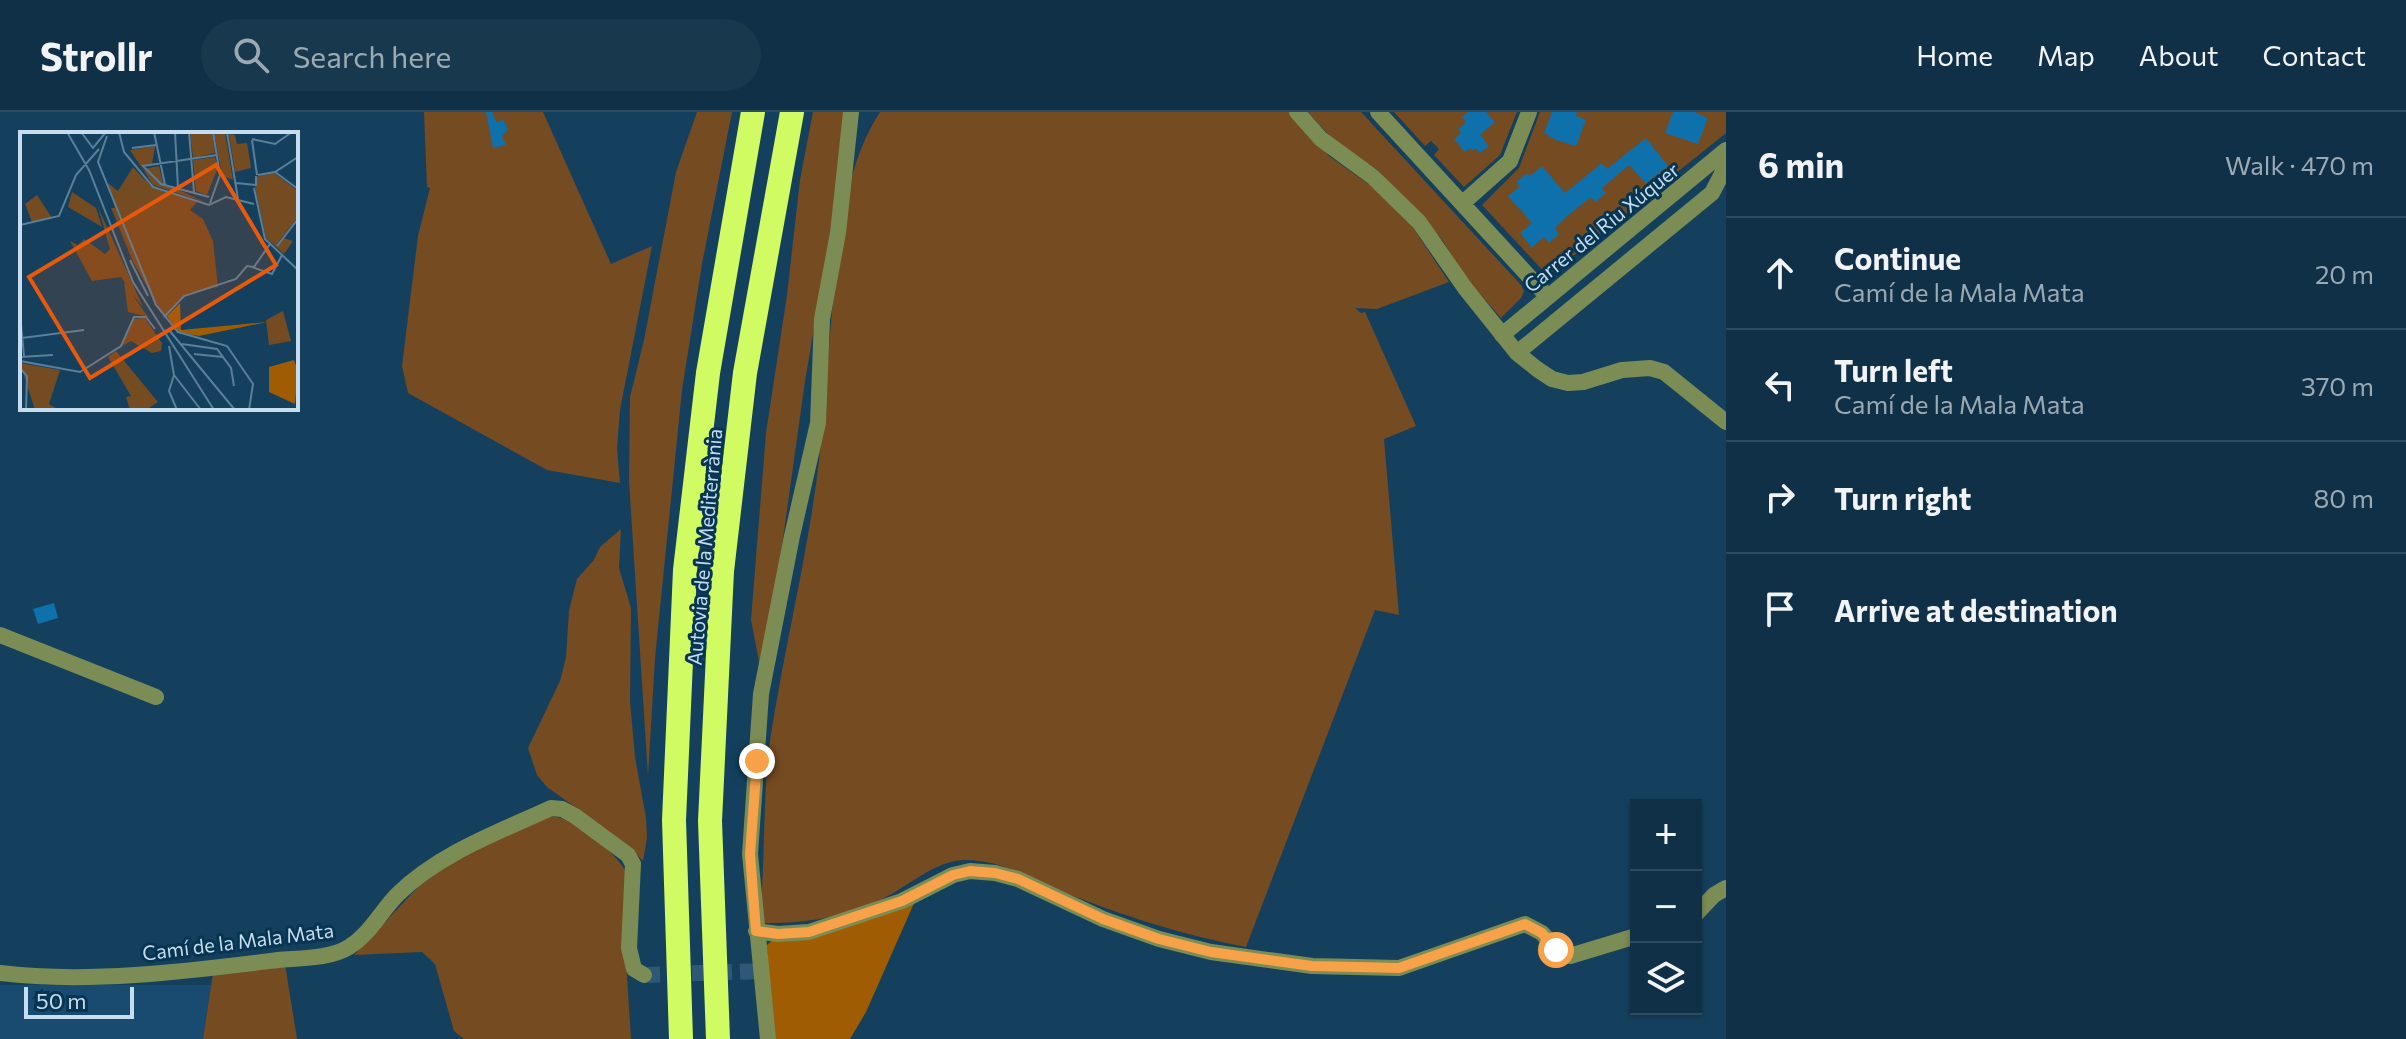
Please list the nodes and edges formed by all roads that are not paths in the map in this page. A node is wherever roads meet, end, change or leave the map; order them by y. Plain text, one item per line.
1 (753, 112) edge
2 (792, 112) edge
3 (851, 112) edge
4 (1297, 112) edge
5 (1378, 112) edge
6 (1529, 112) edge
7 (1726, 150) edge
8 (1726, 166) edge
9 (1464, 202) junction
10 (1547, 296) junction
11 (1502, 335) junction
12 (1517, 353) junction
13 (1726, 422) edge
14 (0, 635) edge
15 (156, 697) dead end
16 (1726, 888) edge
17 (1702, 908) edge
18 (756, 931) junction
19 (1630, 938) edge
20 (0, 973) edge
21 (644, 975) dead end
22 (681, 1039) edge
23 (718, 1039) edge
24 (768, 1039) edge

1 - 22 highway, Autovia de la Mediterrània
2 - 23 highway, Autovia de la Mediterrània
3 - 18 street
4 - 11 street
5 - 9 street
6 - 9 street
7 - 10 street, Carrer del Riu Xúquer
8 - 12 street
9 - 10 street
10 - 11 street, Carrer del Riu Xúquer
11 - 12 street
12 - 13 street
14 - 15 street
16 - 17 street
18 - 19 street
18 - 24 street
20 - 21 street, Camí de la Mala Mata

